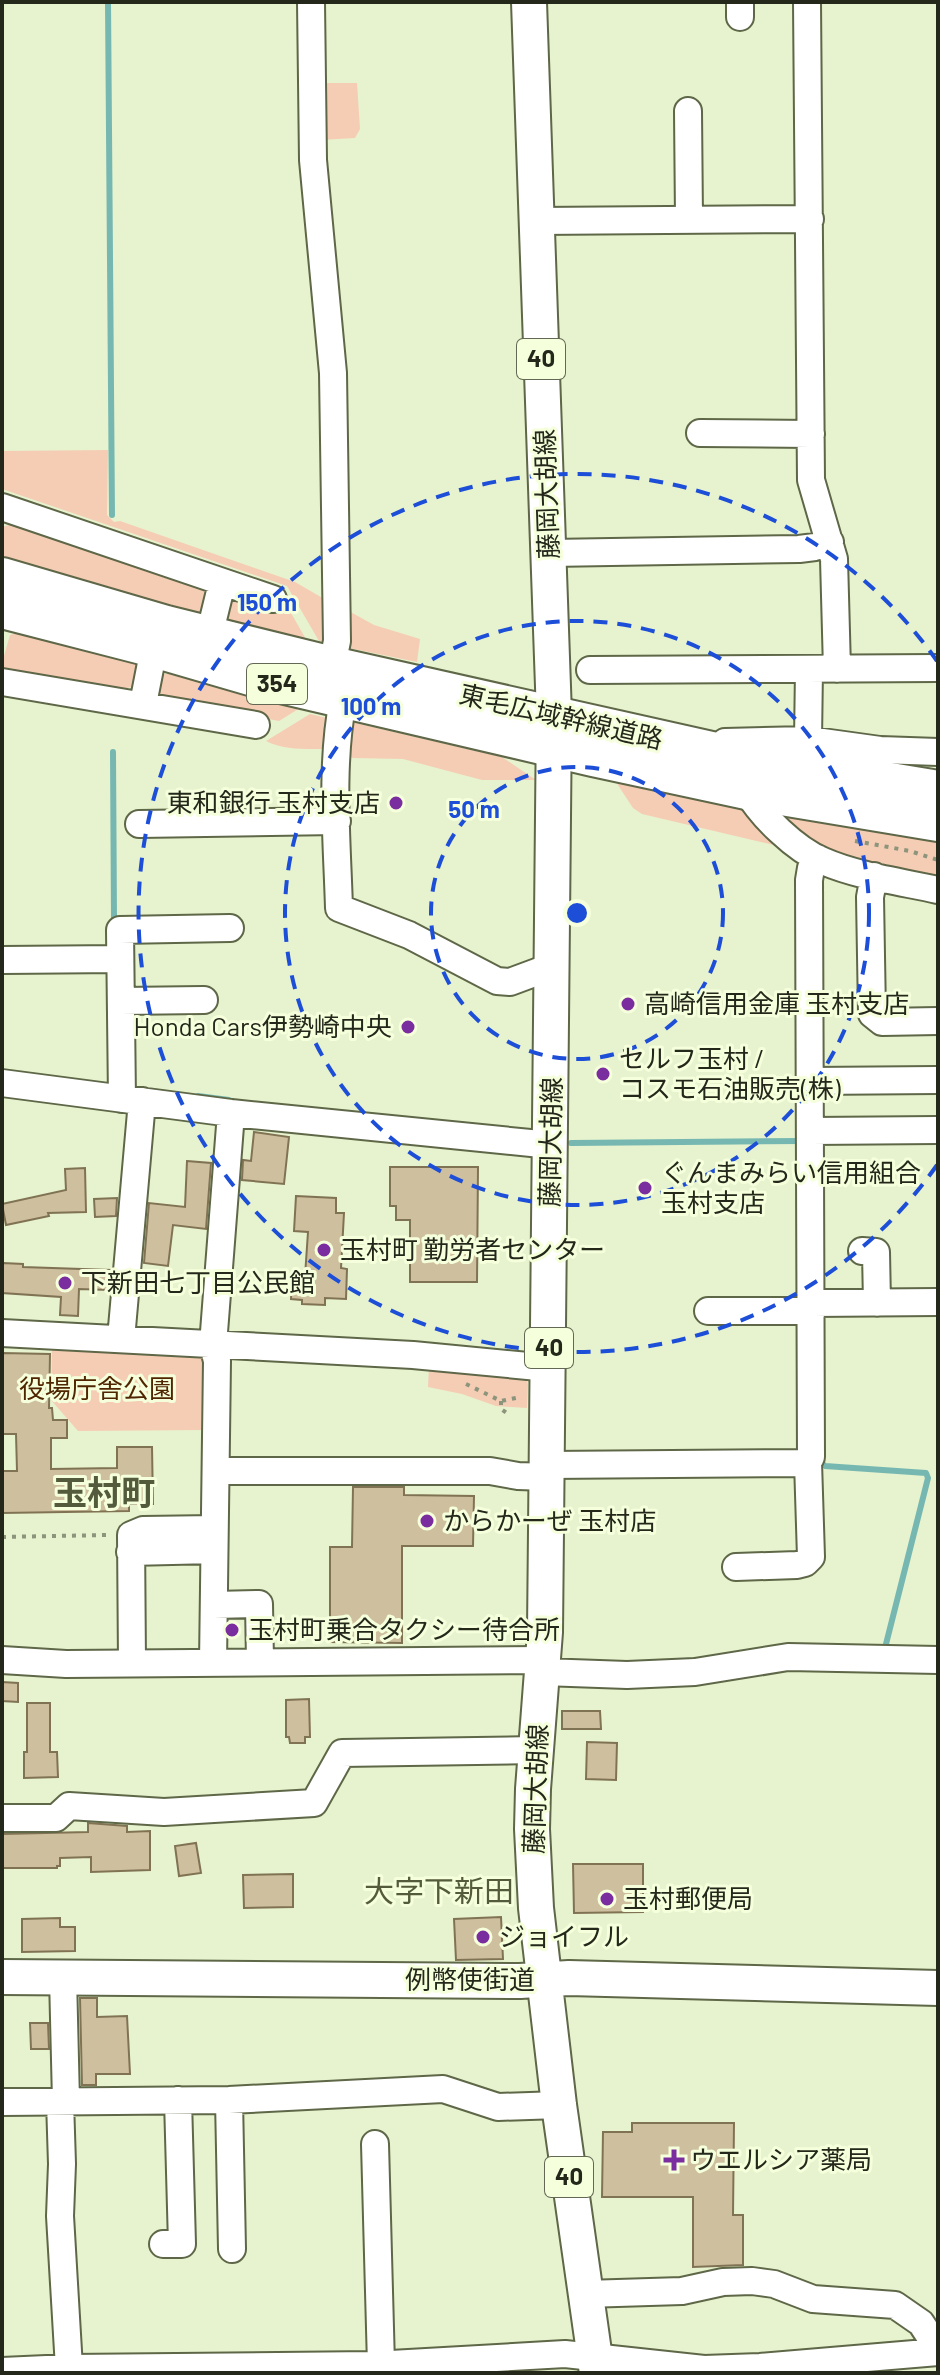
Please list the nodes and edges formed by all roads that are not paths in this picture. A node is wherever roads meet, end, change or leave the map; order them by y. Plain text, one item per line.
1 (311, 2) edge
2 (529, 2) edge
3 (807, 2) edge
4 (688, 111) dead end
5 (689, 219) junction
6 (810, 219) junction
7 (537, 221) junction
8 (700, 433) dead end
9 (811, 434) junction
10 (2, 507) edge
11 (830, 542) junction
12 (550, 553) junction
13 (2, 577) edge
14 (222, 583) junction
15 (273, 599) dead end
16 (2, 609) edge
17 (209, 636) junction
18 (154, 648) junction
19 (938, 668) edge
20 (809, 669) junction
21 (837, 669) junction
22 (590, 670) dead end
23 (2, 682) edge
24 (338, 683) junction
25 (143, 704) junction
26 (256, 725) dead end
27 (554, 732) junction
28 (808, 740) junction
29 (698, 748) junction
30 (938, 752) edge
31 (746, 790) junction
32 (938, 790) edge
33 (337, 821) junction
34 (938, 822) edge
35 (139, 824) dead end
36 (817, 858) junction
37 (874, 876) junction
38 (938, 890) edge
39 (230, 928) dead end
40 (120, 959) junction
41 (2, 960) edge
42 (553, 966) junction
43 (204, 1000) dead end
44 (121, 1001) junction
45 (938, 1021) edge
46 (938, 1080) edge
47 (810, 1081) junction
48 (2, 1083) edge
49 (132, 1100) junction
50 (231, 1113) junction
51 (938, 1130) edge
52 (811, 1131) junction
53 (551, 1145) junction
54 (862, 1251) dead end
55 (938, 1302) edge
56 (877, 1303) junction
57 (812, 1307) junction
58 (708, 1311) dead end
59 (2, 1333) edge
60 (121, 1339) junction
61 (213, 1345) junction
62 (540, 1381) junction
63 (808, 1462) junction
64 (216, 1471) junction
65 (547, 1471) junction
66 (214, 1540) junction
67 (736, 1567) dead end
68 (214, 1605) junction
69 (2, 1660) edge
70 (938, 1660) edge
71 (260, 1662) junction
72 (132, 1663) junction
73 (213, 1663) junction
74 (543, 1666) junction
75 (535, 1750) junction
76 (2, 1818) edge
77 (2, 1977) edge
78 (63, 1977) junction
79 (543, 1980) junction
80 (938, 1988) edge
81 (178, 2100) junction
82 (229, 2100) junction
83 (63, 2101) junction
84 (2, 2102) edge
85 (559, 2105) junction
86 (375, 2144) dead end
87 (163, 2244) dead end
88 (232, 2249) dead end
89 (585, 2294) junction
90 (938, 2351) edge
91 (381, 2365) junction
92 (596, 2365) edge
93 (69, 2368) junction
94 (2, 2371) edge

1 - 24 street
2 - 7 main road, 藤岡大胡線 / 40
3 - 6 street
4 - 5 street
5 - 6 street
5 - 7 street
6 - 9 street
7 - 12 main road, 藤岡大胡線 / 40
8 - 9 street
9 - 11 street
10 - 14 street
11 - 12 street
11 - 21 street
12 - 27 main road, 藤岡大胡線 / 40
13 - 17 highway, 東毛広域幹線道路 / 354
14 - 15 street
14 - 17 street
16 - 18 highway, 東毛広域幹線道路 / 354
17 - 24 highway, 東毛広域幹線道路 / 354
18 - 24 highway, 東毛広域幹線道路 / 354
18 - 25 street
19 - 21 street
20 - 21 street
20 - 22 street
20 - 28 street
23 - 25 street
24 - 27 highway, 東毛広域幹線道路 / 354
24 - 33 street
25 - 26 street
27 - 29 highway, 東毛広域幹線道路 / 354
27 - 31 highway, 東毛広域幹線道路 / 354
27 - 42 main road, 藤岡大胡線 / 40
28 - 29 street
28 - 30 street
29 - 32 highway, 東毛広域幹線道路 / 354
31 - 34 highway, 東毛広域幹線道路 / 354
31 - 36 street
33 - 35 street
33 - 42 street
36 - 37 street
36 - 47 street
37 - 38 street
37 - 45 street
39 - 40 street
40 - 41 street
40 - 44 street
42 - 53 main road, 藤岡大胡線 / 40
43 - 44 street
44 - 49 street
46 - 47 street
47 - 52 street
48 - 49 street
49 - 50 street
49 - 60 street
50 - 53 street
50 - 61 street
51 - 52 street
52 - 57 street
53 - 62 main road, 藤岡大胡線 / 40
54 - 56 street
55 - 56 street
56 - 57 street
57 - 58 street
57 - 63 street
59 - 60 street
60 - 61 street
61 - 62 street
61 - 64 street
62 - 65 main road, 藤岡大胡線 / 40
63 - 65 street
63 - 67 street
64 - 65 street
64 - 66 street
65 - 74 main road, 藤岡大胡線 / 40
66 - 68 street
66 - 72 street
68 - 71 street
68 - 73 street
69 - 72 street
70 - 74 street
71 - 73 street
71 - 74 street
72 - 73 street
74 - 75 main road, 藤岡大胡線 / 40
75 - 76 street
75 - 79 main road, 藤岡大胡線 / 40
77 - 78 main road, 例幣使街道
78 - 79 main road, 例幣使街道
78 - 83 street
79 - 80 main road, 例幣使街道
79 - 85 main road, 藤岡大胡線 / 40
81 - 82 street
81 - 83 street
81 - 87 street
82 - 85 street
82 - 88 street
83 - 84 street
83 - 93 street
85 - 89 main road, 藤岡大胡線 / 40
86 - 91 street
89 - 90 street
89 - 92 main road, 藤岡大胡線 / 40
90 - 92 street
91 - 92 street
91 - 93 street
93 - 94 street

